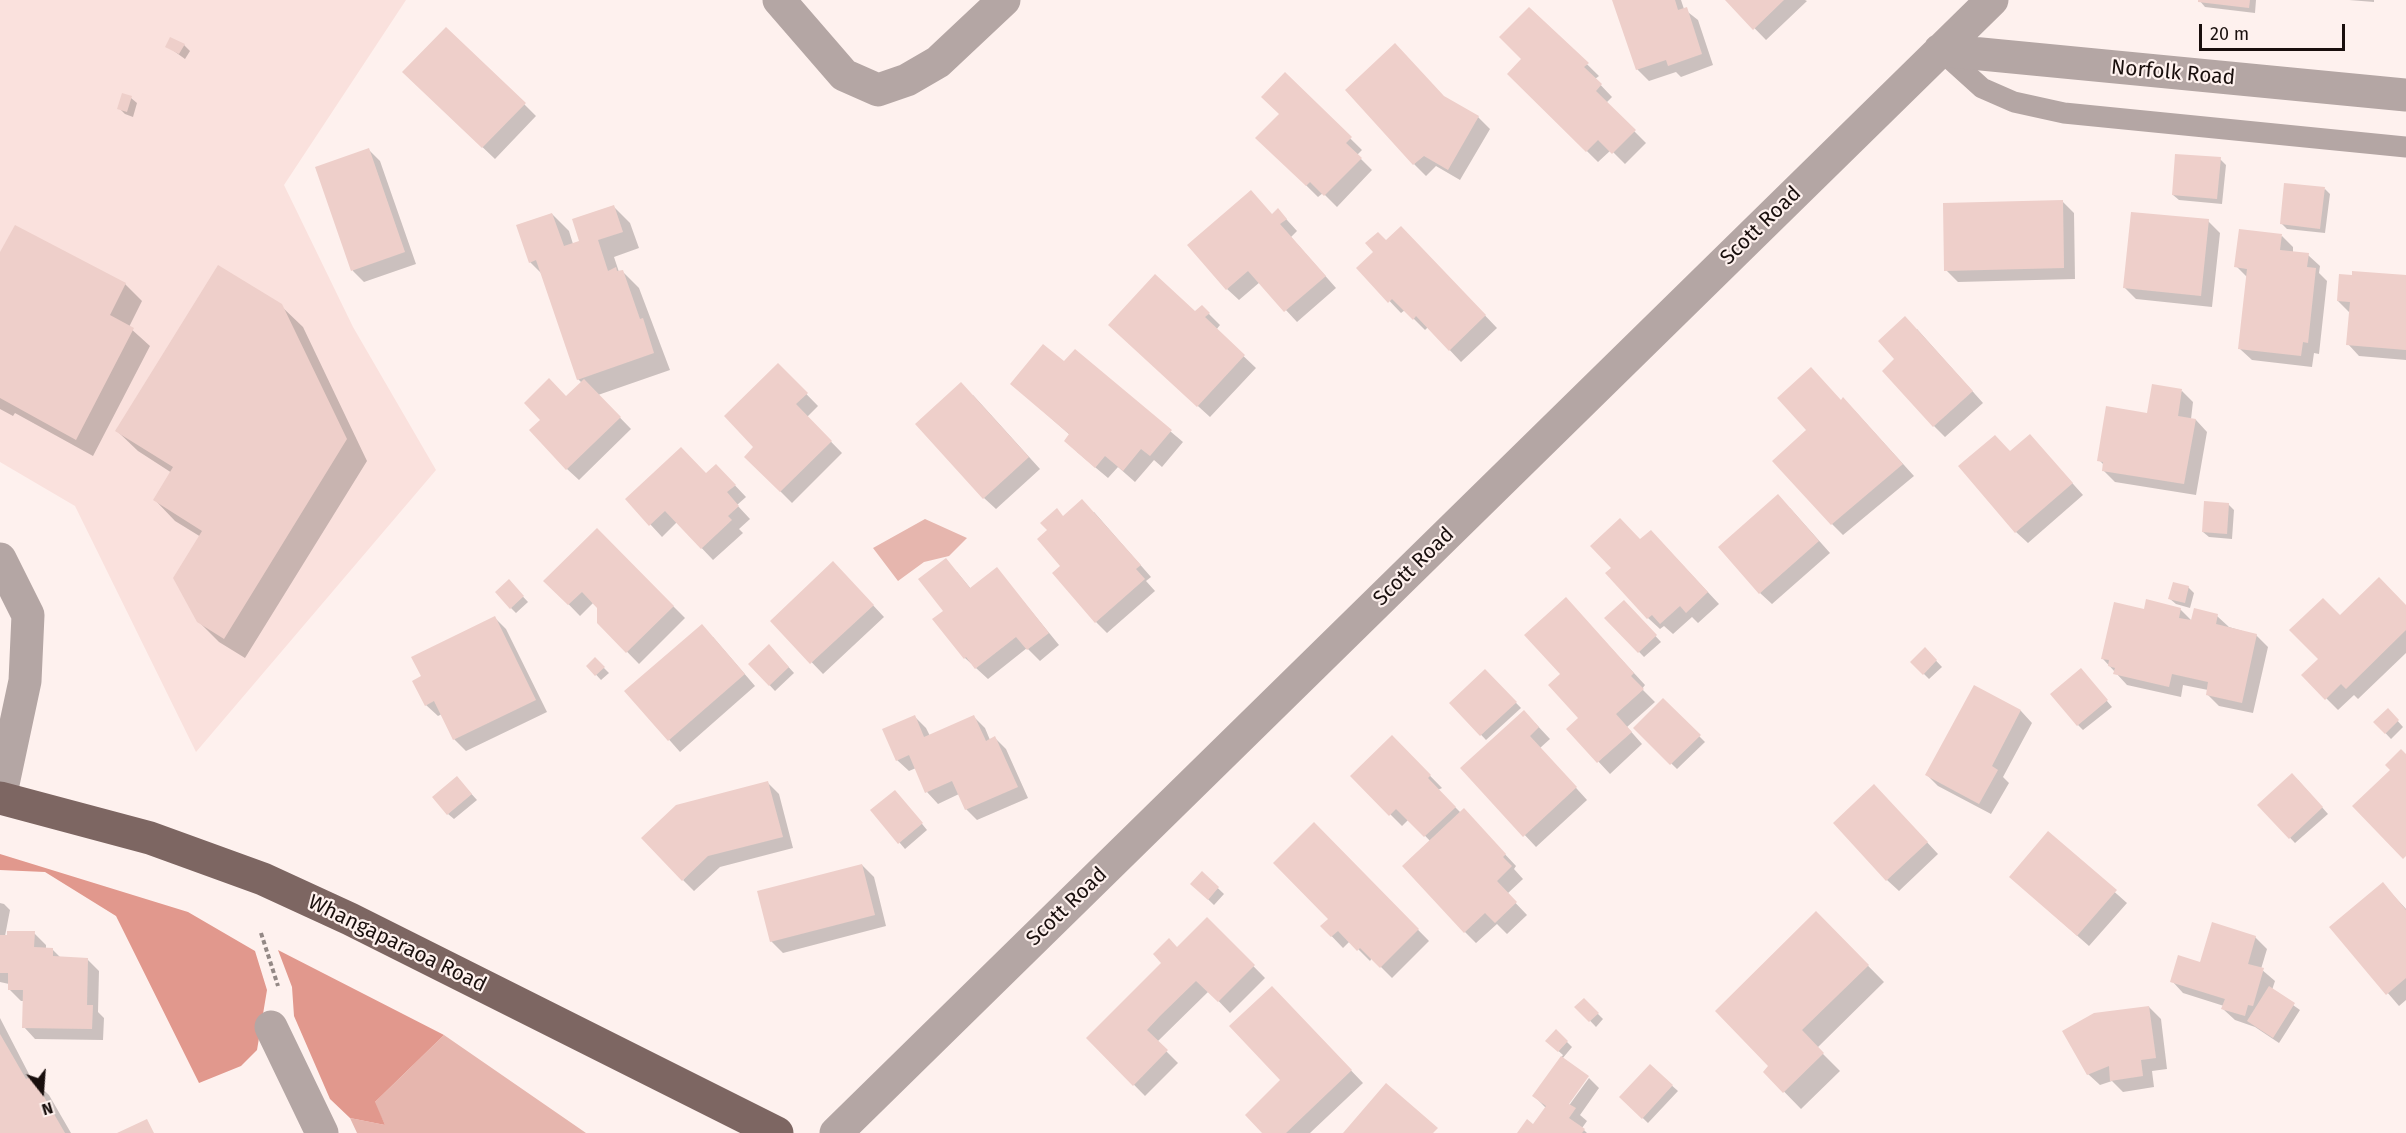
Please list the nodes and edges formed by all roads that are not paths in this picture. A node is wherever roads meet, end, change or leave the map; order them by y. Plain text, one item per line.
1 (779, 0) edge
2 (1004, 0) edge
3 (1992, 0) edge
4 (1940, 51) junction
5 (2406, 95) edge
6 (2406, 147) edge
7 (0, 559) edge
8 (0, 798) edge
9 (271, 1027) road end
10 (322, 1133) edge
11 (777, 1133) edge
12 (836, 1133) edge

1 - 2 street
3 - 4 street, Scott Road
4 - 5 street, Norfolk Road
4 - 6 lane
4 - 12 street, Scott Road
7 - 8 street
8 - 11 main road, Whangaparaoa Road
9 - 10 street

